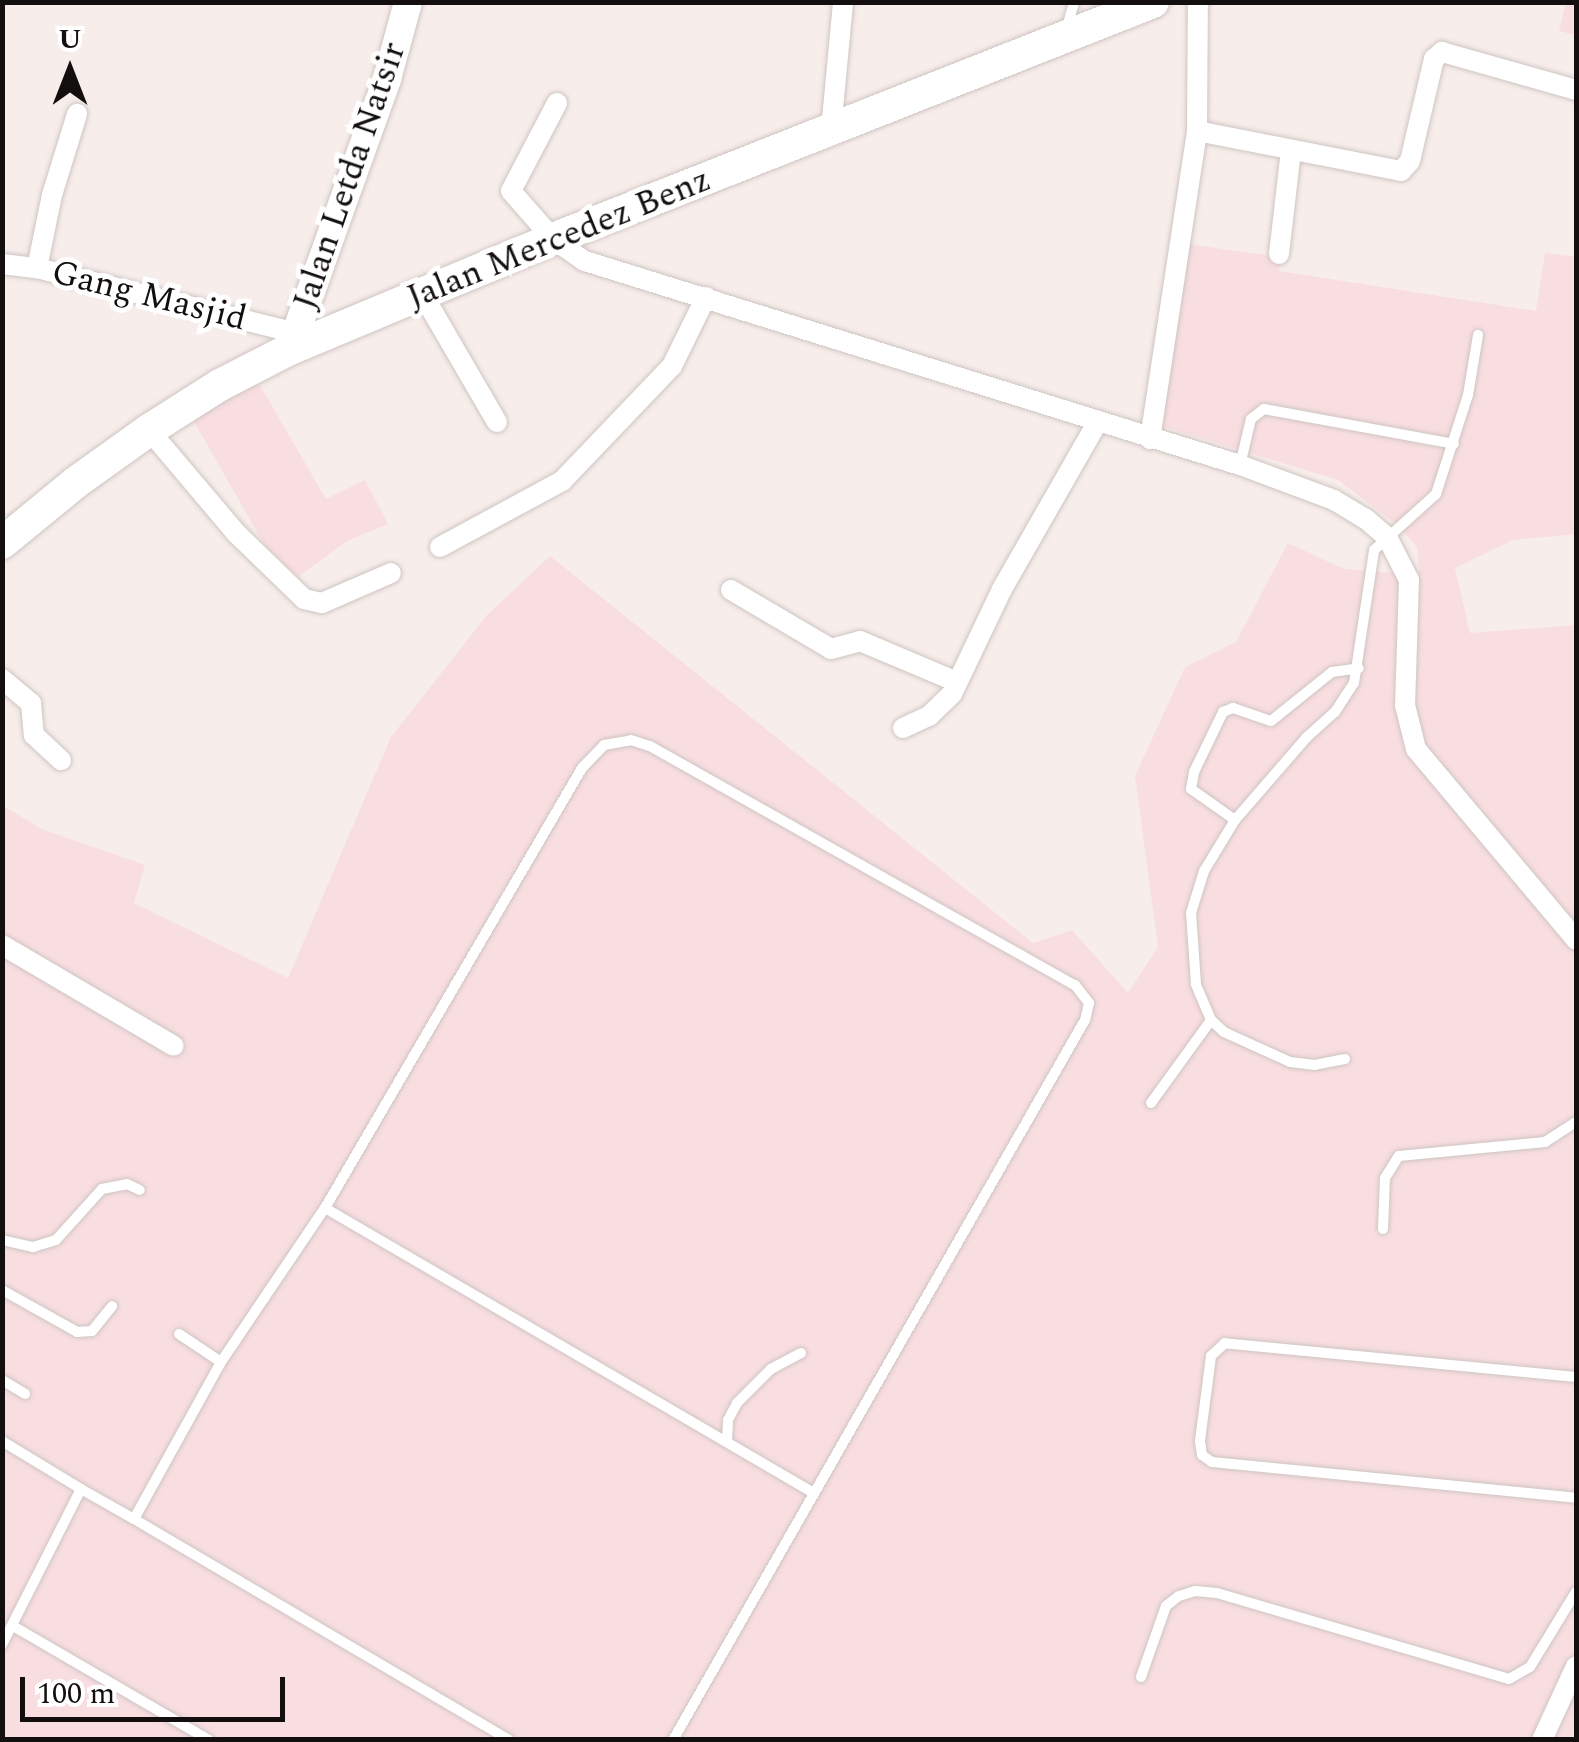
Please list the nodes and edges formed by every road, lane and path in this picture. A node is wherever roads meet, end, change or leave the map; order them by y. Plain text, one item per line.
1 (408, 2) edge
2 (843, 2) edge
3 (1074, 2) edge
4 (1153, 2) edge
5 (1198, 2) edge
6 (1064, 38) junction
7 (1576, 90) edge
8 (557, 103) dead end
9 (77, 114) dead end
10 (831, 130) junction
11 (1197, 131) junction
12 (1292, 150) junction
13 (553, 239) junction
14 (1278, 254) dead end
15 (2, 264) edge
16 (36, 268) junction
17 (423, 294) junction
18 (706, 297) junction
19 (1478, 335) dead end
20 (292, 341) junction
21 (497, 422) dead end
22 (1097, 423) junction
23 (149, 430) junction
24 (1150, 439) junction
25 (1454, 444) junction
26 (1240, 465) junction
27 (1388, 537) junction
28 (2, 544) edge
29 (440, 547) dead end
30 (391, 573) dead end
31 (732, 590) dead end
32 (1359, 668) junction
33 (2, 679) edge
34 (957, 682) junction
35 (903, 728) dead end
36 (60, 760) dead end
37 (1235, 820) junction
38 (1576, 940) edge
39 (2, 945) edge
40 (1211, 1020) junction
41 (174, 1046) dead end
42 (1345, 1060) dead end
43 (1151, 1103) dead end
44 (1576, 1122) edge
45 (140, 1190) dead end
46 (325, 1208) junction
47 (1383, 1229) dead end
48 (2, 1240) edge
49 (2, 1290) edge
50 (112, 1306) dead end
51 (180, 1334) dead end
52 (802, 1353) dead end
53 (221, 1362) junction
54 (1576, 1377) edge
55 (2, 1380) edge
56 (24, 1394) dead end
57 (2, 1442) edge
58 (728, 1442) junction
59 (80, 1489) junction
60 (812, 1492) junction
61 (1576, 1498) edge
62 (134, 1518) junction
63 (1576, 1592) edge
64 (13, 1626) junction
65 (2, 1645) edge
66 (1576, 1666) edge
67 (1142, 1677) dead end
68 (209, 1740) edge
69 (510, 1740) edge
70 (673, 1740) edge
71 (1542, 1740) edge

1 - 20 street, Jalan Letda Natsir
2 - 10 street
3 - 6 lane
4 - 6 main road, Jalan Mercedez Benz
5 - 11 street
6 - 10 main road, Jalan Mercedez Benz
7 - 12 street
8 - 13 street
9 - 16 street
10 - 13 main road, Jalan Mercedez Benz
11 - 12 street
11 - 24 street
12 - 14 street
13 - 17 main road, Jalan Mercedez Benz
13 - 18 street
15 - 16 street, Gang Masjid
16 - 20 street, Gang Masjid
17 - 20 main road, Jalan Mercedez Benz
17 - 21 street
18 - 22 street
18 - 29 street
19 - 25 lane
20 - 23 main road, Jalan Mercedez Benz
22 - 24 street
22 - 34 street
23 - 28 main road, Jalan Mercedez Benz
23 - 30 street
24 - 26 street
25 - 26 lane
25 - 27 lane
26 - 27 street
27 - 32 lane
27 - 38 street
31 - 34 street
32 - 37 lane
32 - 37 lane
33 - 36 street
34 - 35 street
37 - 40 lane
39 - 41 street
40 - 42 lane
40 - 43 lane
44 - 47 lane
45 - 48 lane
46 - 53 lane
46 - 58 lane
46 - 60 lane
49 - 50 lane
51 - 53 lane
52 - 58 lane
53 - 62 lane
54 - 61 lane
55 - 56 lane
57 - 59 lane
58 - 60 lane
59 - 62 lane
59 - 64 lane
60 - 70 lane
62 - 69 lane
63 - 67 lane
64 - 65 lane
64 - 68 lane
66 - 71 street

